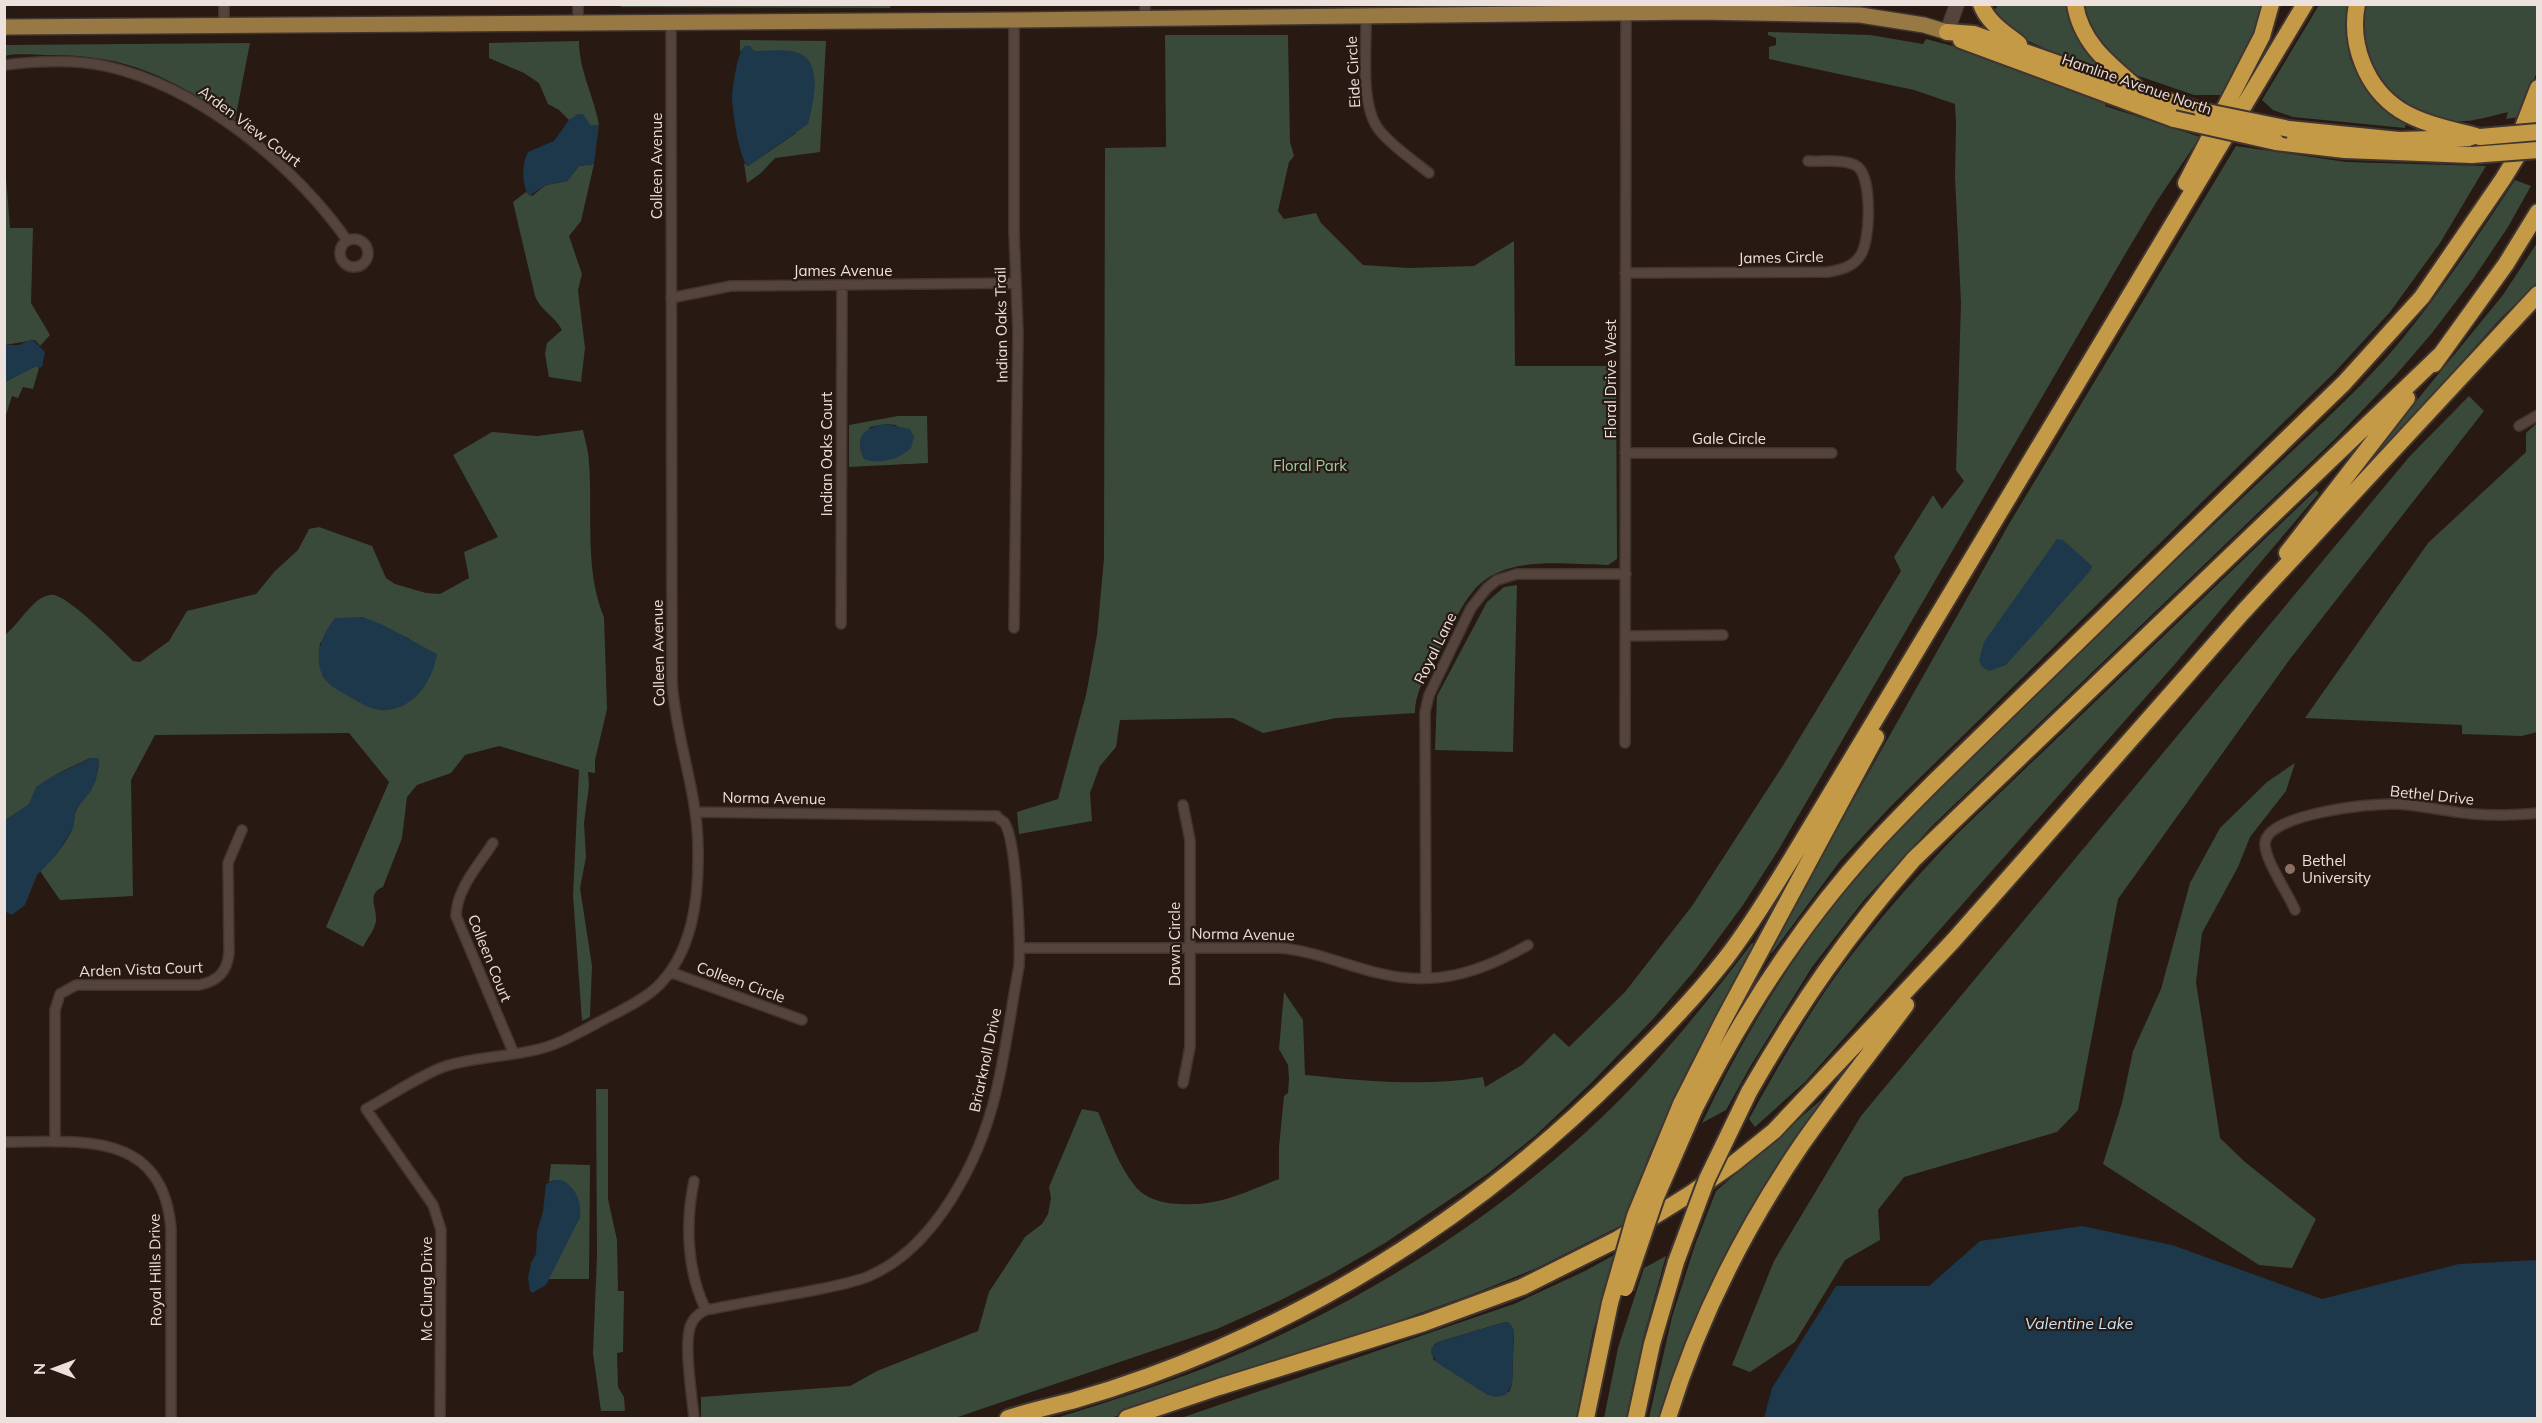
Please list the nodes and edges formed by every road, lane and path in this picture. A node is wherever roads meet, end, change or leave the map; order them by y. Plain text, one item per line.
1 (224, 4) edge
2 (578, 4) edge
3 (1957, 4) edge
4 (1981, 4) edge
5 (2075, 4) edge
6 (2271, 4) edge
7 (2305, 4) edge
8 (2357, 4) edge
9 (1145, 12) edge
10 (1626, 15) junction
11 (1366, 17) junction
12 (1014, 20) junction
13 (671, 22) junction
14 (578, 23) junction
15 (224, 25) junction
16 (4, 27) edge
17 (1947, 32) junction
18 (2032, 54) junction
19 (4, 65) edge
20 (2538, 88) edge
21 (2144, 94) junction
22 (2538, 122) edge
23 (2538, 132) edge
24 (2480, 137) junction
25 (2538, 150) edge
26 (1808, 161) dead end
27 (1429, 173) dead end
28 (2503, 179) junction
29 (2538, 212) edge
30 (347, 240) dead end
31 (1625, 273) junction
32 (1016, 284) junction
33 (842, 285) junction
34 (2538, 294) edge
35 (671, 298) junction
36 (2114, 323) junction
37 (2440, 355) junction
38 (2538, 416) edge
39 (2519, 426) dead end
40 (1625, 453) junction
41 (1832, 453) dead end
42 (1975, 550) junction
43 (1626, 574) junction
44 (2243, 612) junction
45 (841, 624) dead end
46 (1014, 628) dead end
47 (1723, 635) dead end
48 (1625, 636) junction
49 (1625, 743) dead end
50 (1183, 805) dead end
51 (695, 812) junction
52 (2538, 813) edge
53 (997, 816) joint
54 (242, 830) dead end
55 (493, 843) dead end
56 (2295, 909) dead end
57 (1953, 941) junction
58 (1528, 945) dead end
59 (1020, 948) junction
60 (1189, 948) junction
61 (670, 972) junction
62 (1426, 978) junction
63 (802, 1020) dead end
64 (514, 1054) junction
65 (1183, 1083) dead end
66 (1688, 1107) junction
67 (366, 1109) joint
68 (4, 1142) edge
69 (55, 1142) junction
70 (694, 1181) dead end
71 (1615, 1305) junction
72 (706, 1310) junction
73 (171, 1419) edge
74 (440, 1419) edge
75 (694, 1419) edge
76 (1008, 1419) edge
77 (1127, 1419) edge
78 (1586, 1419) edge
79 (1596, 1419) edge
80 (1636, 1419) edge
81 (1668, 1419) edge

1 - 15 street
2 - 14 street
3 - 17 street
4 - 18 highway
5 - 21 highway
6 - 36 highway
7 - 36 highway
8 - 24 highway
9 - 11 main road, Hamline Avenue North
9 - 12 main road, Hamline Avenue North
10 - 11 main road, Hamline Avenue North
10 - 17 main road, Hamline Avenue North
10 - 31 street, Floral Drive West
11 - 27 street, Eide Circle
12 - 13 main road, Hamline Avenue North
12 - 32 street, Indian Oaks Trail
13 - 14 main road, Hamline Avenue North
13 - 35 street, Colleen Avenue
14 - 15 main road, Hamline Avenue North
15 - 16 main road, Hamline Avenue North
17 - 18 highway, Hamline Avenue North
17 - 25 highway, Hamline Avenue North, bridge
18 - 21 highway, Hamline Avenue North
19 - 30 street, Arden View Court
20 - 28 highway
21 - 24 highway, Hamline Avenue North, bridge
22 - 28 highway
23 - 24 highway, Hamline Avenue North, bridge
26 - 31 street, James Circle
28 - 66 highway
29 - 37 highway
31 - 40 street, Floral Drive West
32 - 33 street, James Avenue
32 - 46 street, Indian Oaks Trail
33 - 35 street, James Avenue
33 - 45 street, Indian Oaks Court
34 - 44 highway
35 - 51 street, Colleen Avenue
36 - 42 highway
37 - 44 highway
37 - 80 highway, bridge
38 - 39 street
40 - 41 street, Gale Circle
40 - 43 street, Floral Drive West
42 - 66 highway
42 - 76 highway
43 - 48 street, Floral Drive West
43 - 62 street, Royal Lane
44 - 57 highway
47 - 48 street
48 - 49 street, Floral Drive West
50 - 60 street, Dawn Circle
51 - 53 street, Norma Avenue
51 - 61 street, Colleen Avenue
52 - 56 street, Bethel Drive
53 - 59 street, Briarknoll Drive
54 - 69 street, Arden Vista Court
55 - 64 street, Colleen Court
57 - 77 highway
57 - 81 highway
58 - 62 street, Norma Avenue
59 - 60 street, Norma Avenue
59 - 72 street, Briarknoll Drive
60 - 62 street, Norma Avenue
60 - 65 street, Dawn Circle
61 - 63 street, Colleen Circle
61 - 64 street, Colleen Avenue
64 - 67 street, Colleen Avenue
66 - 71 highway, bridge
67 - 74 street, Mc Clung Drive
68 - 69 street, Royal Hills Drive
69 - 73 street, Royal Hills Drive
70 - 72 street
71 - 78 highway
71 - 79 highway
72 - 75 street

